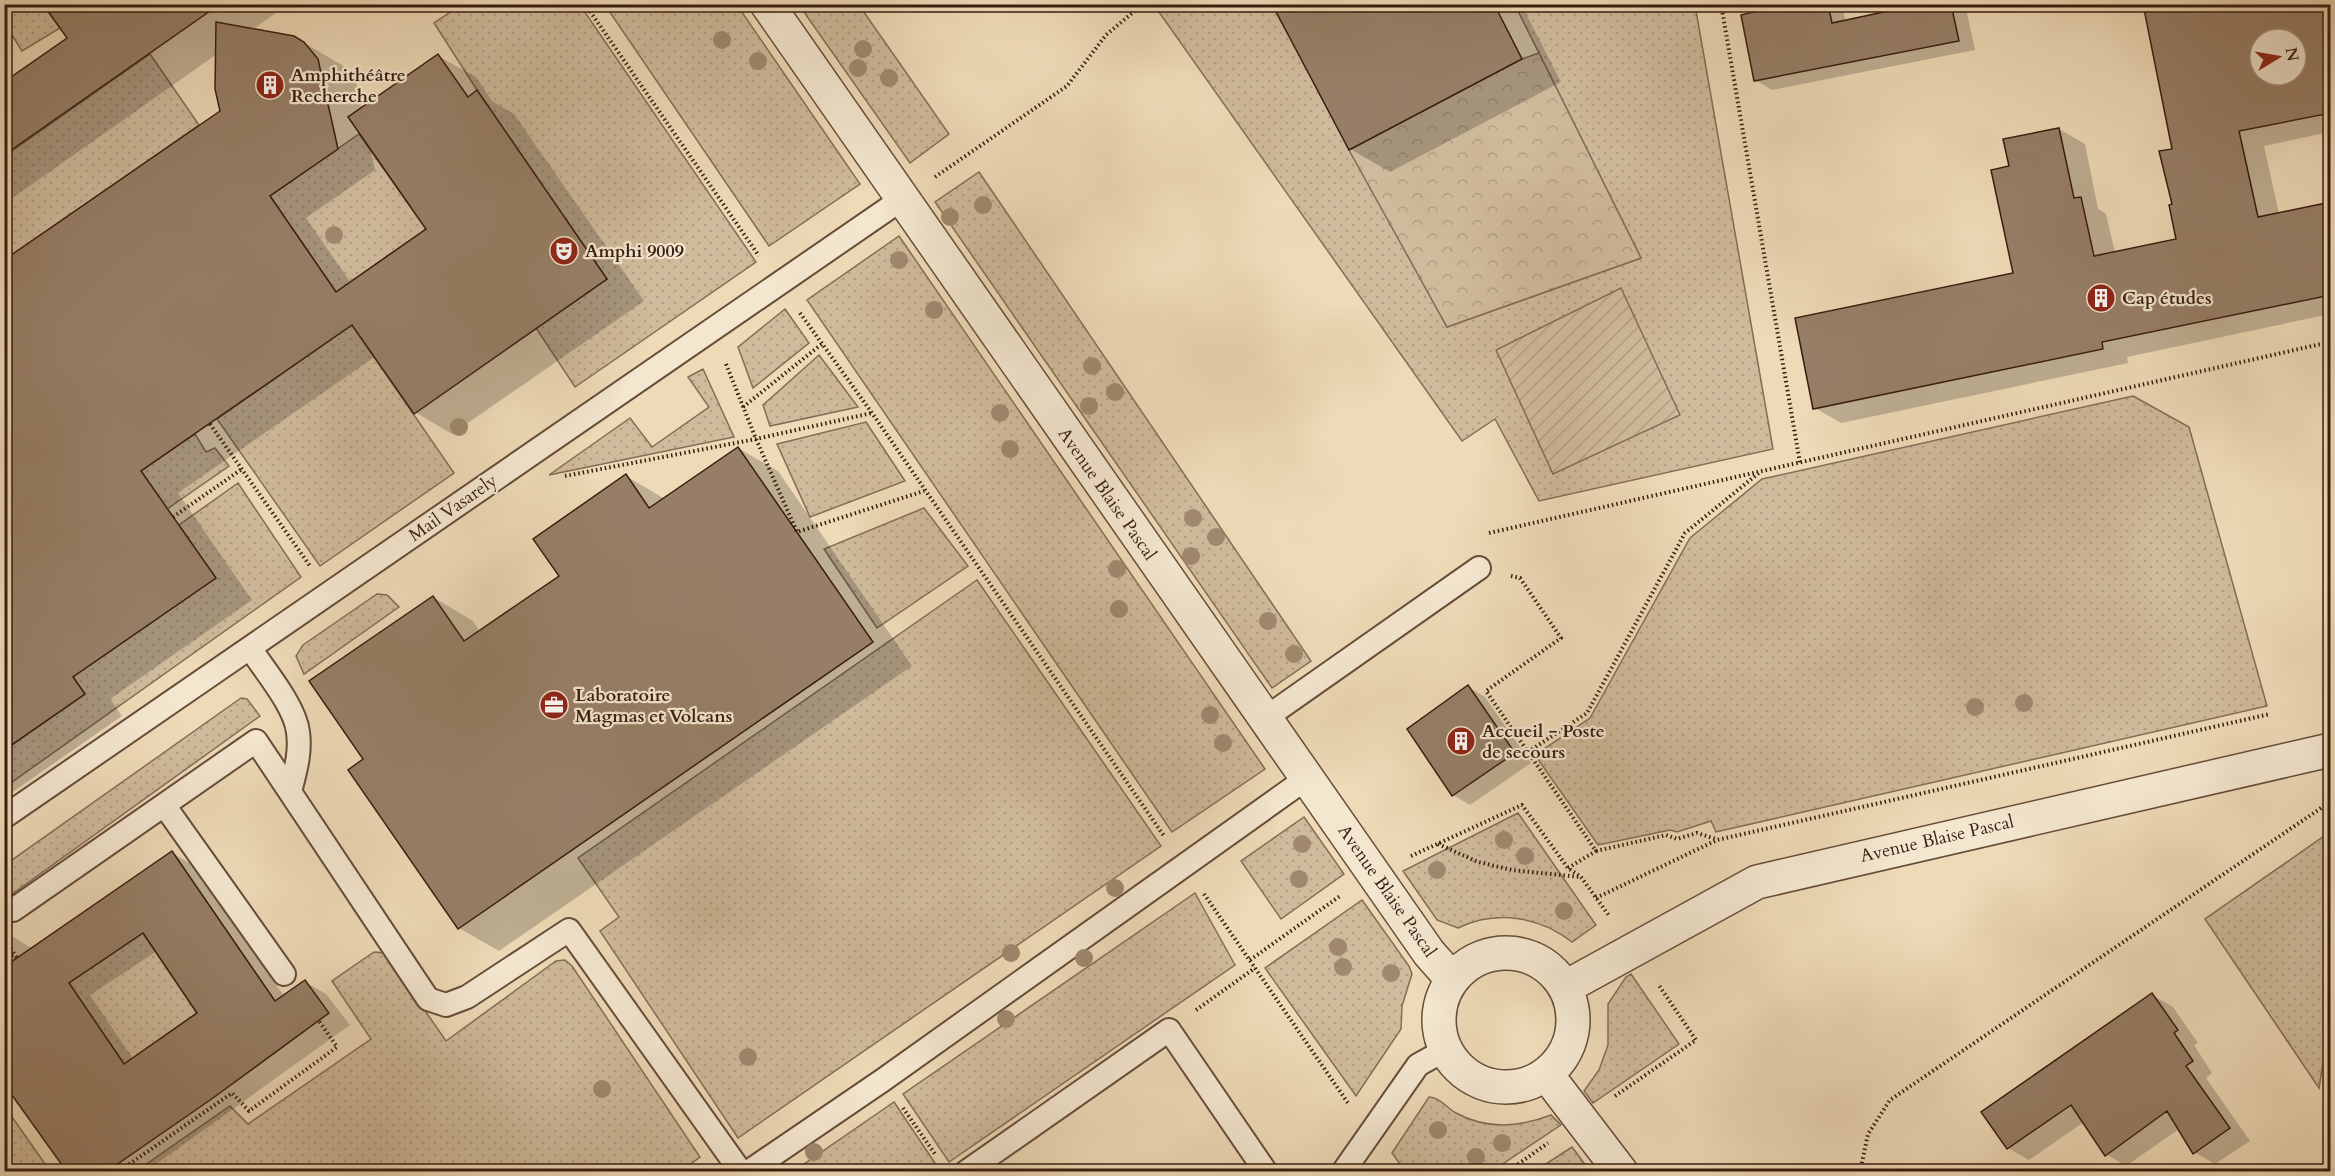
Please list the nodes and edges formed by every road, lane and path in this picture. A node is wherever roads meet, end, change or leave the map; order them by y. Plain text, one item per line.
1 (585, 4) edge
2 (767, 4) edge
3 (1143, 4) edge
4 (1721, 4) edge
5 (902, 199) junction
6 (778, 284) junction
7 (712, 329) junction
8 (2331, 342) edge
9 (823, 343) junction
10 (743, 407) junction
11 (872, 413) junction
12 (210, 424) dead end
13 (756, 440) junction
14 (1800, 463) junction
15 (242, 469) junction
16 (1760, 471) junction
17 (556, 478) dead end
18 (924, 491) junction
19 (173, 517) dead end
20 (1486, 533) dead end
21 (1479, 568) joint
22 (329, 594) junction
23 (250, 648) junction
24 (2270, 714) dead end
25 (1264, 719) junction
26 (2331, 750) edge
27 (1528, 752) junction
28 (1308, 778) junction
29 (290, 792) junction
30 (2331, 802) edge
31 (164, 805) junction
32 (4, 817) edge
33 (1717, 840) junction
34 (1438, 844) junction
35 (1596, 851) junction
36 (1184, 865) junction
37 (1568, 868) junction
38 (1374, 873) junction
39 (1581, 878) junction
40 (1596, 898) junction
41 (13, 910) dead end
42 (4, 939) edge
43 (1633, 948) junction
44 (4, 960) edge
45 (1250, 960) junction
46 (1255, 968) junction
47 (284, 974) dead end
48 (1452, 979) junction
49 (1566, 987) junction
50 (319, 1021) dead end
51 (1168, 1030) junction
52 (1445, 1050) junction
53 (1547, 1075) junction
54 (883, 1080) junction
55 (1581, 1120) junction
56 (1369, 1133) junction
57 (941, 1162) dead end
58 (118, 1172) edge
59 (741, 1172) edge
60 (748, 1172) edge
61 (966, 1172) edge
62 (1266, 1172) edge
63 (1343, 1172) edge
64 (1507, 1172) edge
65 (1621, 1172) edge
66 (1860, 1172) edge

1 - 6 path
2 - 5 street, Avenue Blaise Pascal
3 - 5 path
4 - 14 path
5 - 6 lane, Mail Vasarely
5 - 25 street, Avenue Blaise Pascal
6 - 7 lane, Mail Vasarely
6 - 9 path
7 - 10 path
7 - 22 lane, Mail Vasarely
8 - 14 path
9 - 10 path
9 - 11 path
10 - 13 path
11 - 13 path
11 - 18 path
12 - 15 path
13 - 17 path
13 - 18 path
14 - 16 path
15 - 19 path
15 - 22 path
16 - 20 path
16 - 27 path
18 - 36 path
21 - 25 lane
21 - 27 path
22 - 23 lane, Mail Vasarely
23 - 29 lane
23 - 32 lane, Mail Vasarely
24 - 33 path
25 - 28 street, Avenue Blaise Pascal
26 - 43 street, Avenue Blaise Pascal
27 - 35 path
28 - 36 lane
28 - 38 street, Avenue Blaise Pascal
29 - 31 lane
29 - 59 lane
30 - 66 path
31 - 41 lane
31 - 47 lane
33 - 35 path
33 - 40 path
34 - 37 path
34 - 38 path
34 - 39 path
35 - 37 path
36 - 45 path
36 - 54 lane
37 - 39 path
38 - 45 path
38 - 48 street, Avenue Blaise Pascal
39 - 40 path
40 - 43 path
42 - 44 path
43 - 49 street, Avenue Blaise Pascal
43 - 55 path
45 - 46 path
46 - 51 path
46 - 56 path
48 - 49 street
48 - 52 street
49 - 53 street
50 - 58 path
51 - 61 lane
51 - 62 lane
52 - 53 street
52 - 56 lane
53 - 55 street
54 - 57 path
54 - 60 lane
55 - 64 path
55 - 65 street
56 - 63 lane

